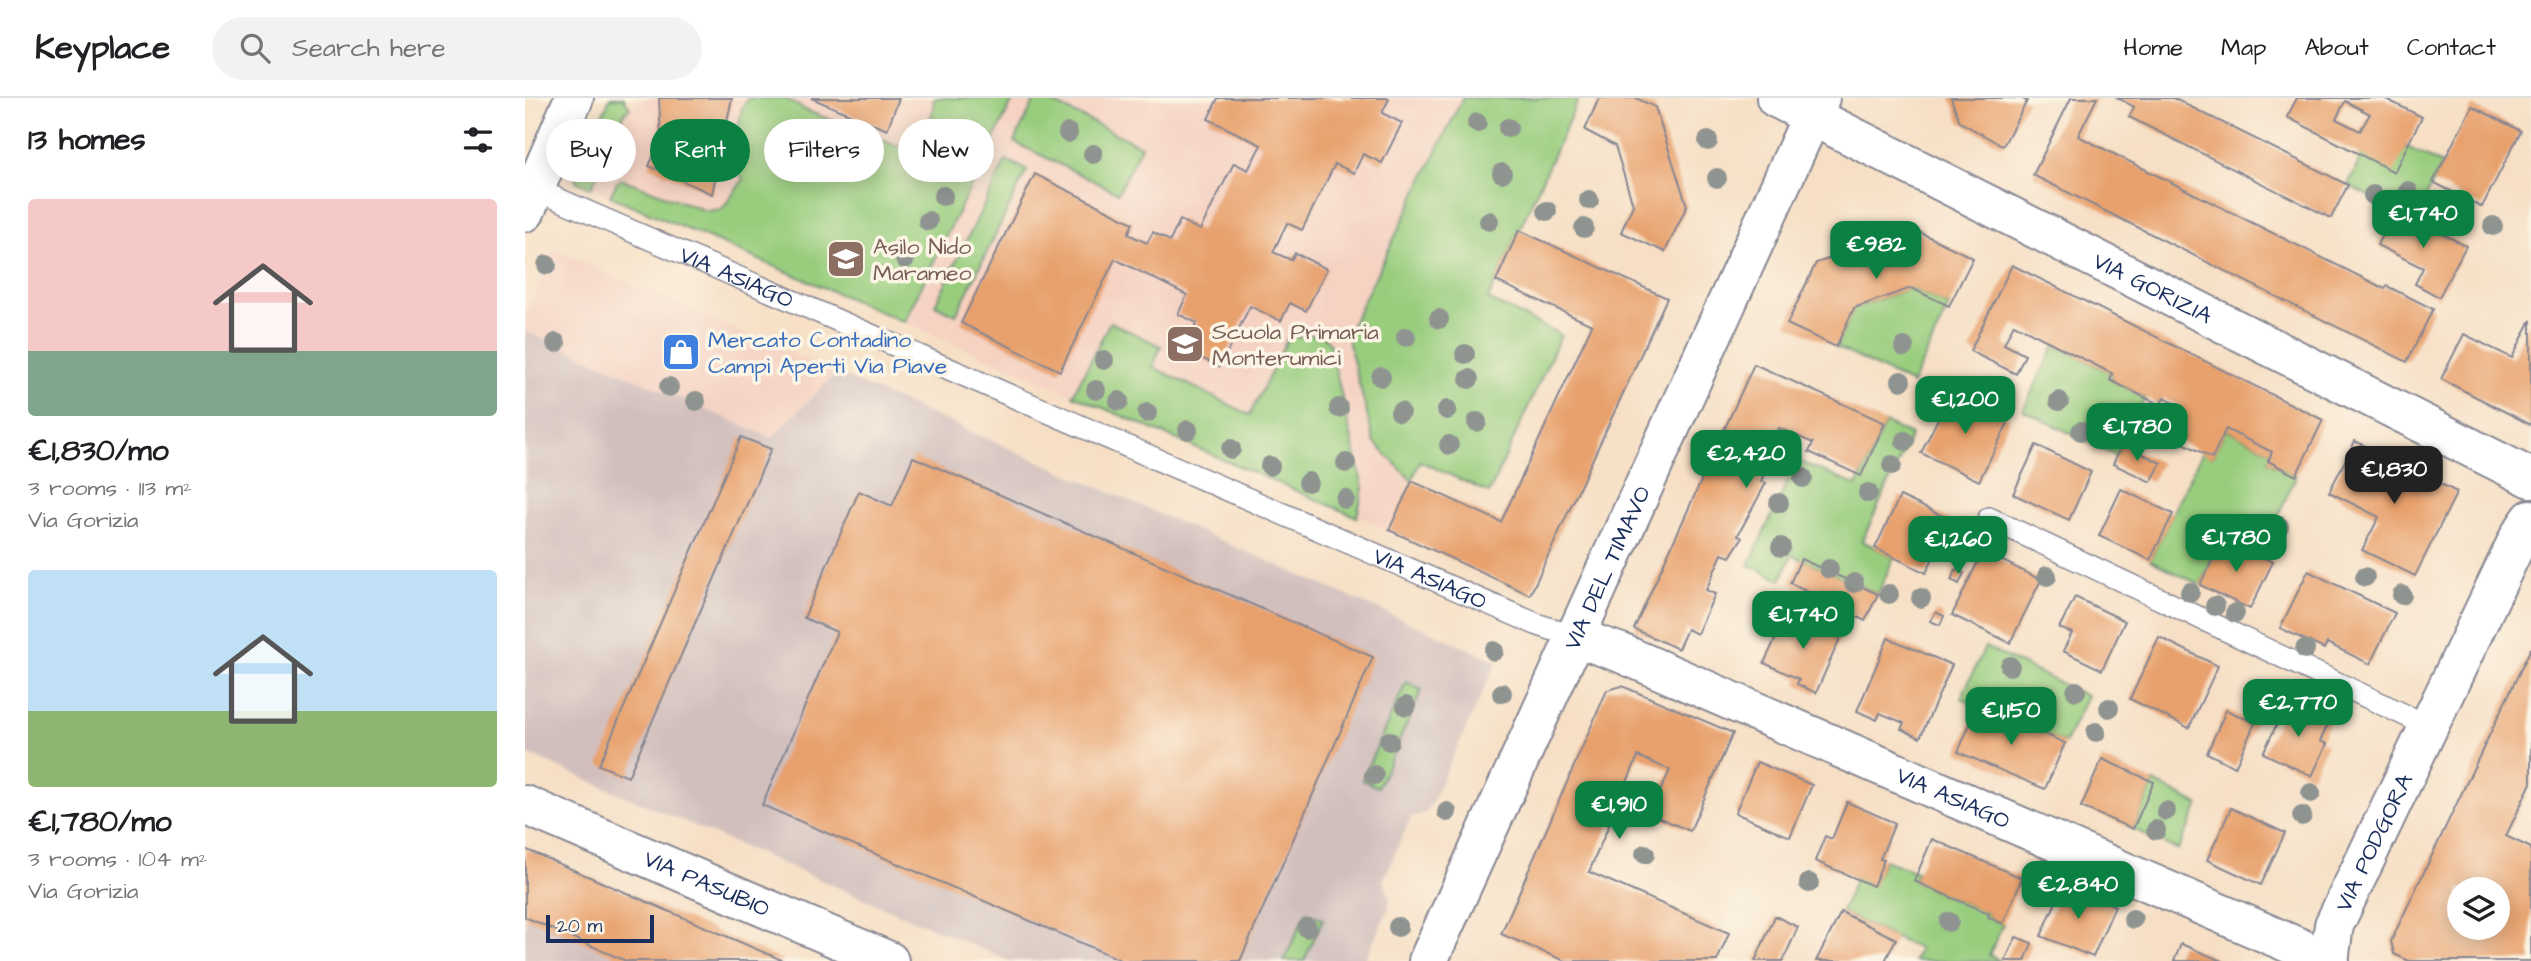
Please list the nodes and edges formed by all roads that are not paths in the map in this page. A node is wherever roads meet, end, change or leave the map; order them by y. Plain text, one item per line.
1 (574, 98) edge
2 (1776, 98) edge
3 (1816, 107) edge
4 (530, 200) edge
5 (2531, 478) edge
6 (1989, 518) dead end
7 (2531, 519) edge
8 (1575, 637) junction
9 (2428, 726) junction
10 (525, 805) edge
11 (889, 961) edge
12 (1429, 961) edge
13 (2329, 961) edge

1 - 4 street
2 - 3 street, VIA GORIZIA
3 - 5 street, VIA GORIZIA
3 - 8 street, VIA DEL TIMAVO
4 - 8 lane, VIA ASIAGO
6 - 9 lane
7 - 9 street, VIA PODGORA
8 - 12 street, VIA DEL TIMAVO
8 - 13 street, VIA ASIAGO
9 - 13 street, VIA PODGORA
10 - 11 street, VIA PASUBIO

